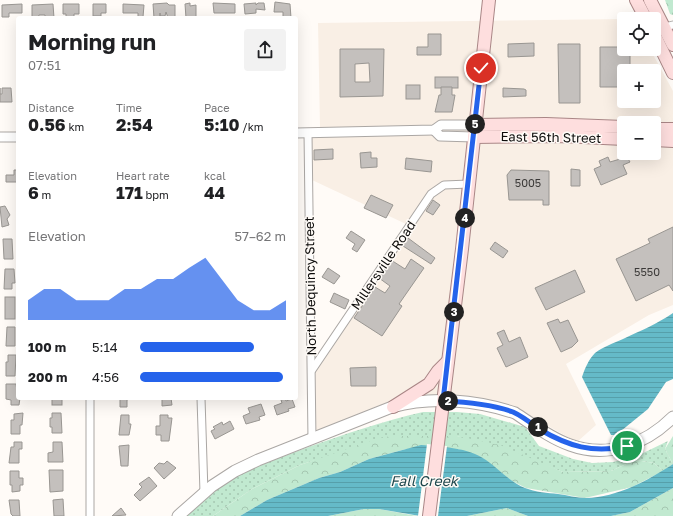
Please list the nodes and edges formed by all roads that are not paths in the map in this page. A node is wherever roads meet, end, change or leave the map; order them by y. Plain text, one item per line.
1 (488, 0) edge
2 (636, 0) edge
3 (650, 0) edge
4 (642, 12) edge
5 (655, 12) edge
6 (661, 29) edge
7 (673, 45) edge
8 (673, 73) edge
9 (617, 127) edge
10 (661, 129) edge
11 (673, 130) edge
12 (475, 131) junction
13 (298, 133) edge
14 (308, 133) junction
15 (0, 137) edge
16 (16, 137) edge
17 (617, 139) edge
18 (661, 140) edge
19 (673, 141) edge
20 (469, 184) junction
21 (448, 361) junction
22 (312, 370) junction
23 (90, 400) edge
24 (201, 400) edge
25 (443, 401) junction
26 (393, 406) junction
27 (673, 417) edge
28 (312, 439) junction
29 (204, 493) junction
30 (90, 516) edge
31 (178, 516) edge
32 (430, 516) edge

1 - 12 main road
2 - 4 main road
3 - 5 main road
6 - 7 main road
6 - 8 main road
9 - 12 main road, East 56th Street
10 - 11 main road
12 - 14 street, East 56th Street
12 - 17 main road, East 56th Street
12 - 20 main road
13 - 14 street, East 56th Street
14 - 22 street, North Dequincy Street
15 - 16 street
18 - 19 main road
20 - 21 main road
20 - 22 street, Millersville Road
21 - 25 main road
21 - 26 main road
22 - 28 street, North Dequincy Street
23 - 30 street
24 - 29 street
25 - 26 main road
25 - 27 main road
25 - 32 main road
26 - 28 main road
28 - 29 main road
29 - 31 main road

